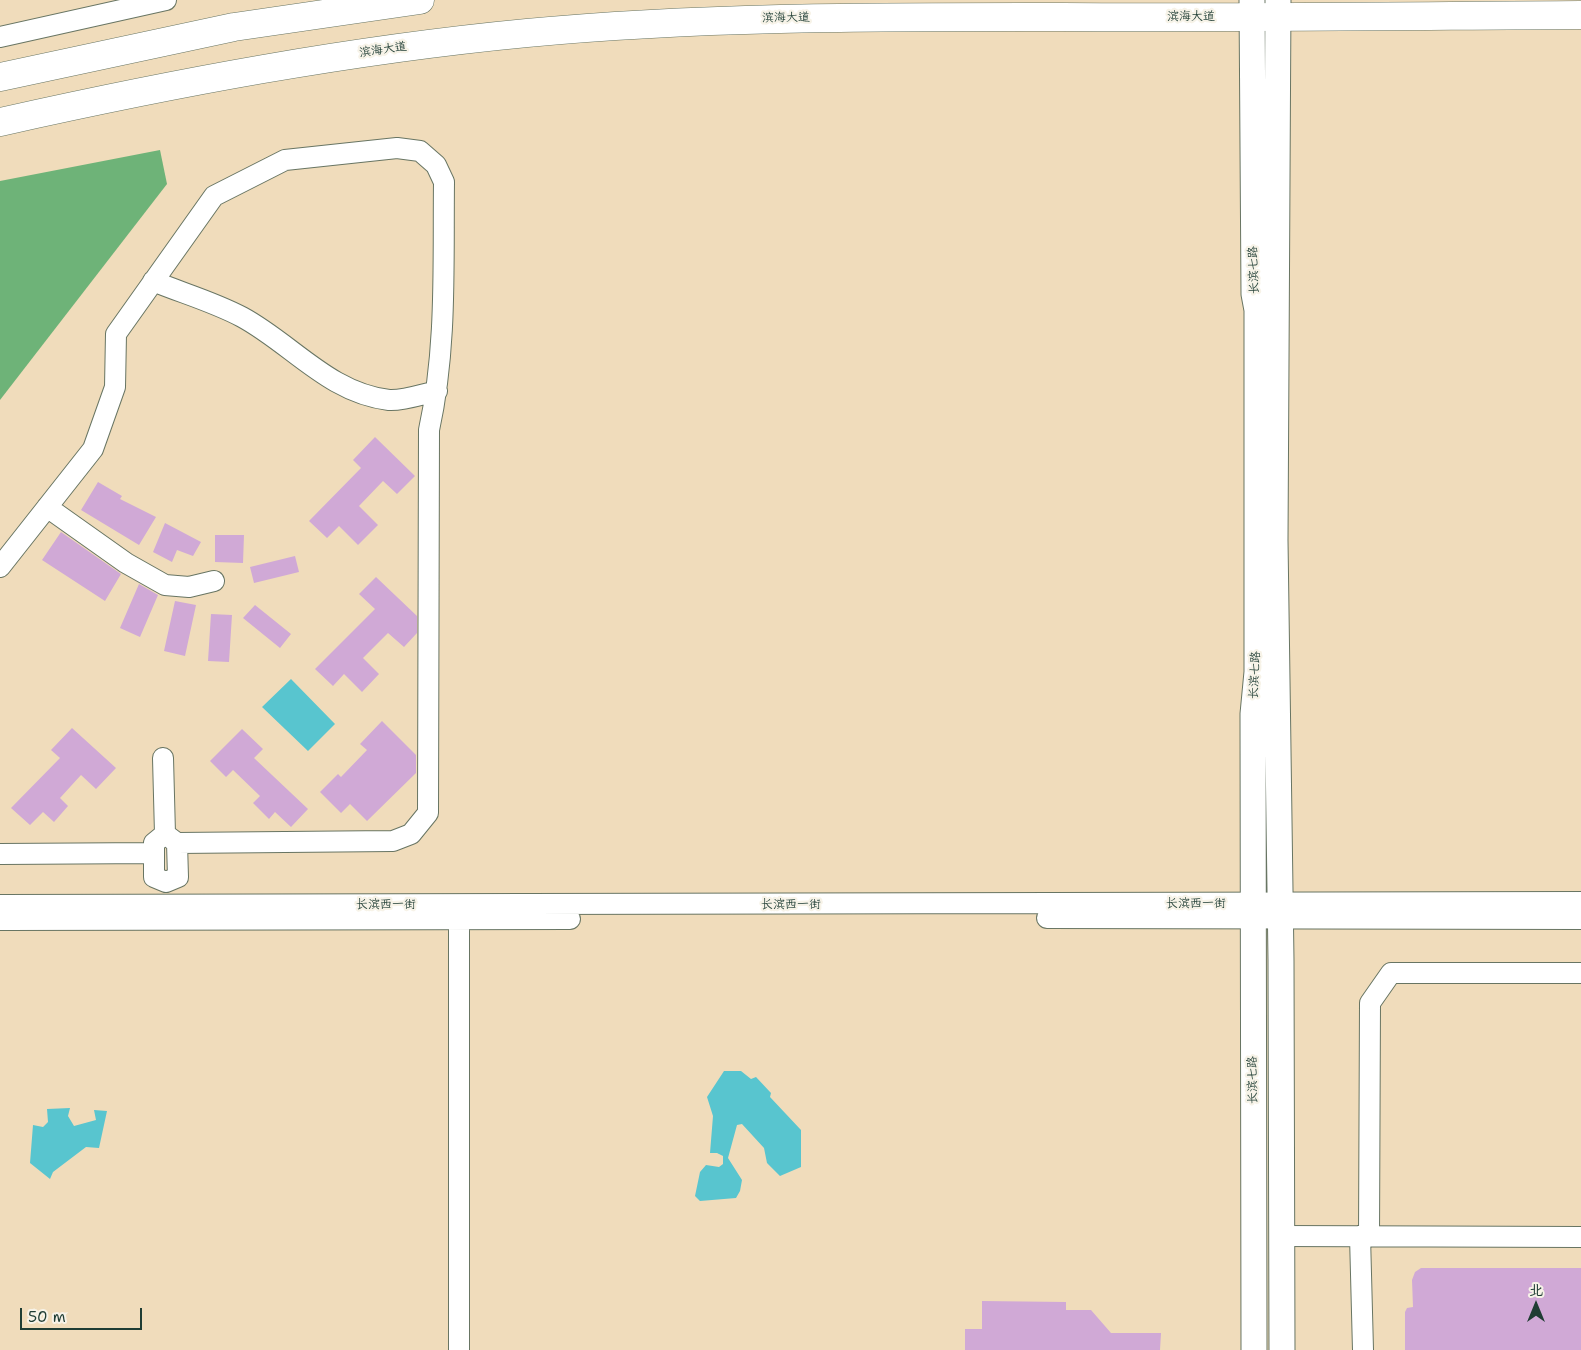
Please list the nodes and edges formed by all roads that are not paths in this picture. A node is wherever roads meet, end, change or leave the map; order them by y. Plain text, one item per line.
1 (166, 0) edge
2 (408, 1) edge
3 (1265, 8) edge
4 (1581, 15) edge
5 (0, 37) edge
6 (0, 77) edge
7 (0, 122) edge
8 (154, 281) junction
9 (438, 391) junction
10 (47, 507) junction
11 (0, 567) edge
12 (214, 581) dead end
13 (163, 758) dead end
14 (171, 838) junction
15 (154, 853) junction
16 (0, 854) edge
17 (166, 882) junction
18 (1581, 902) edge
19 (0, 905) edge
20 (167, 905) junction
21 (1253, 911) junction
22 (1280, 911) junction
23 (459, 912) junction
24 (1581, 919) edge
25 (0, 920) edge
26 (1581, 973) edge
27 (1281, 1236) junction
28 (1365, 1236) junction
29 (1581, 1238) edge
30 (459, 1350) edge
31 (1254, 1350) edge
32 (1282, 1350) edge
33 (1363, 1350) edge

1 - 5 street
2 - 6 highway
3 - 4 highway, 滨海大道
3 - 7 highway, 滨海大道
3 - 21 main road, 长滨七路
3 - 22 main road, 长滨七路
8 - 9 street
8 - 9 street
8 - 10 street
9 - 14 street
10 - 11 street
10 - 12 street
13 - 14 street
14 - 15 street
14 - 17 street
15 - 16 street
15 - 17 street
17 - 20 street
18 - 22 street, 长滨西一街
19 - 20 street, 长滨西一街
20 - 23 street, 长滨西一街
21 - 22 street, 长滨西一街
21 - 23 street, 长滨西一街
21 - 31 main road, 长滨七路
22 - 24 street, 长滨西一街
22 - 27 main road, 长滨七路
23 - 25 street, 长滨西一街
23 - 30 street
26 - 28 street
27 - 28 street
27 - 32 main road, 长滨七路
28 - 29 street
28 - 33 street

